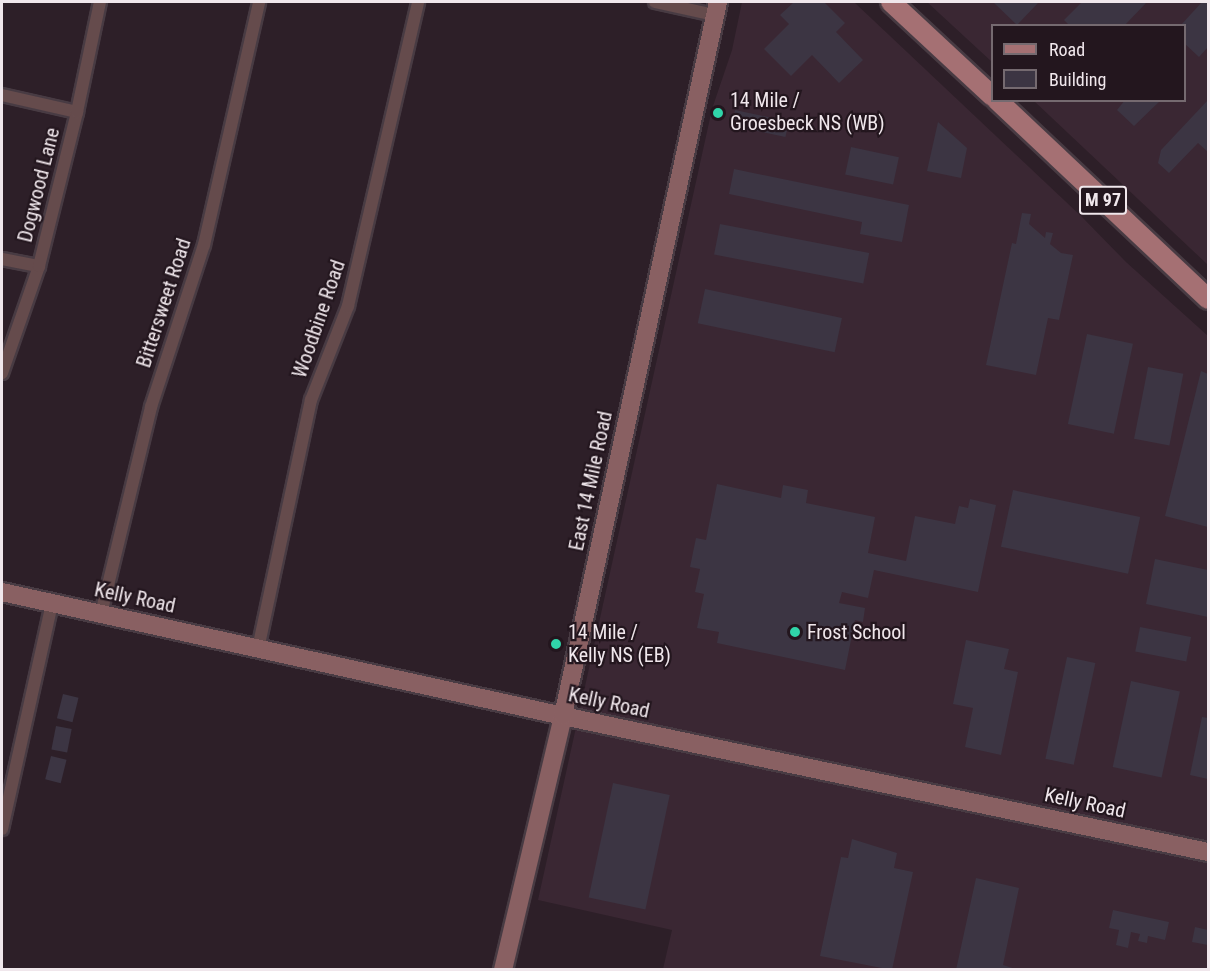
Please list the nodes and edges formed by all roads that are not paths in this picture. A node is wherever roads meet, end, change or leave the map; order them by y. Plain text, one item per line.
1 (100, 2) edge
2 (259, 2) edge
3 (418, 2) edge
4 (655, 2) edge
5 (891, 2) edge
6 (716, 8) edge
7 (991, 94) edge
8 (2, 95) edge
9 (999, 102) edge
10 (77, 112) junction
11 (2, 259) edge
12 (39, 266) junction
13 (1209, 299) edge
14 (2, 373) edge
15 (2, 592) edge
16 (52, 603) junction
17 (101, 614) junction
18 (258, 649) junction
19 (563, 716) junction
20 (2, 829) edge
21 (1209, 852) edge
22 (503, 969) edge

1 - 10 street, Dogwood Lane
2 - 17 street, Bittersweet Road
3 - 18 street, Woodbine Road
4 - 6 street
5 - 7 main road
6 - 19 street, East 14 Mile Road
8 - 10 street
9 - 13 main road, M 97
10 - 12 street, Dogwood Lane
11 - 12 street
12 - 14 street, Dogwood Lane
15 - 16 street, Kelly Road
16 - 17 street, Kelly Road
16 - 20 street
17 - 18 street, Kelly Road
18 - 19 street, Kelly Road
19 - 21 street, Kelly Road
19 - 22 street, East 14 Mile Road

